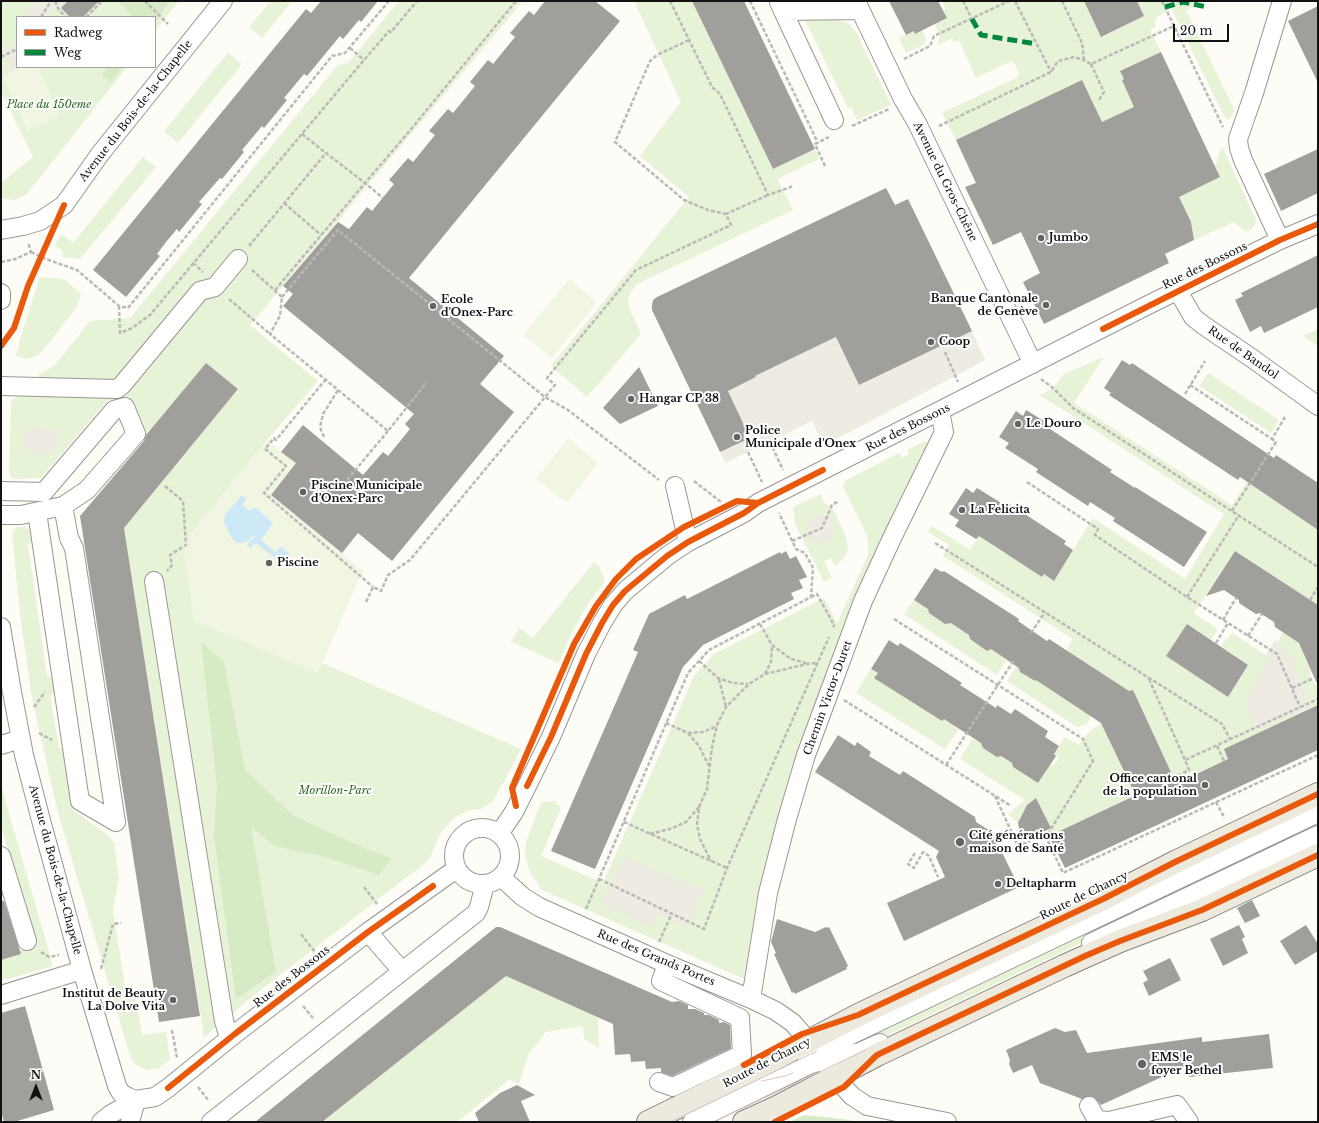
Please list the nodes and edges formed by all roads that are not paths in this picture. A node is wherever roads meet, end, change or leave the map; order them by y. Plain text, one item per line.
1 (223, 1) edge
2 (1282, 1) edge
3 (858, 5) edge
4 (781, 6) edge
5 (834, 120) dead end
6 (1318, 224) edge
7 (1, 230) edge
8 (1280, 240) junction
9 (238, 259) road end
10 (1178, 291) junction
11 (1, 293) edge
12 (1, 300) edge
13 (1037, 371) junction
14 (1, 386) edge
15 (1318, 406) edge
16 (940, 411) junction
17 (669, 485) road end
18 (1, 491) edge
19 (44, 492) junction
20 (50, 509) junction
21 (1, 515) edge
22 (688, 542) junction
23 (154, 581) road end
24 (1, 626) edge
25 (21, 739) junction
26 (1, 745) edge
27 (1318, 794) edge
28 (1318, 813) edge
29 (499, 834) junction
30 (1318, 835) edge
31 (1318, 855) edge
32 (1, 856) edge
33 (456, 870) junction
34 (501, 877) junction
35 (485, 884) junction
36 (368, 932) junction
37 (27, 942) dead end
38 (667, 964) junction
39 (82, 970) junction
40 (402, 971) junction
41 (1, 995) edge
42 (751, 999) junction
43 (229, 1038) junction
44 (822, 1057) junction
45 (660, 1082) dead end
46 (136, 1100) junction
47 (1090, 1116) edge
48 (101, 1122) edge
49 (130, 1122) edge
50 (211, 1122) edge
51 (648, 1122) edge
52 (692, 1122) edge
53 (744, 1122) edge
54 (947, 1122) edge
55 (1189, 1122) edge

1 - 7 street, Avenue du Bois-de-la-Chapelle
2 - 8 street
3 - 4 street
3 - 13 street, Avenue du Gros-Chêne
4 - 5 street
6 - 8 street, Rue des Bossons
8 - 10 street, Rue des Bossons
9 - 14 street
10 - 13 street, Rue des Bossons
10 - 15 street, Rue de Bandol
11 - 12 street
13 - 16 street, Rue des Bossons
16 - 22 street, Rue des Bossons
16 - 42 street, Chemin Victor-Duret
17 - 22 street
18 - 19 street
19 - 20 street
19 - 20 street
20 - 20 street
20 - 21 street
22 - 29 street, Rue des Bossons
23 - 43 street
24 - 25 street, Avenue du Bois-de-la-Chapelle
25 - 26 street
25 - 39 street, Avenue du Bois-de-la-Chapelle
27 - 44 main road, Route de Chancy
28 - 44 street
29 - 33 street
29 - 34 street
30 - 44 street
31 - 44 main road, Route de Chancy
32 - 37 street
33 - 35 street
33 - 36 street, Rue des Bossons
34 - 35 street
34 - 38 street, Rue des Grands Portes
35 - 40 street
36 - 40 street
36 - 43 street, Rue des Bossons
38 - 42 street, Rue des Grands Portes
38 - 45 street
39 - 41 street
39 - 46 street, Avenue du Bois-de-la-Chapelle
40 - 50 street
42 - 44 street, Rue des Grands Portes
43 - 46 street, Rue des Bossons
44 - 51 main road, Route de Chancy
44 - 52 street
44 - 53 main road, Route de Chancy
44 - 54 street, Rue des Grands Portes
46 - 48 street, Rue des Bossons
46 - 49 street
47 - 55 street

